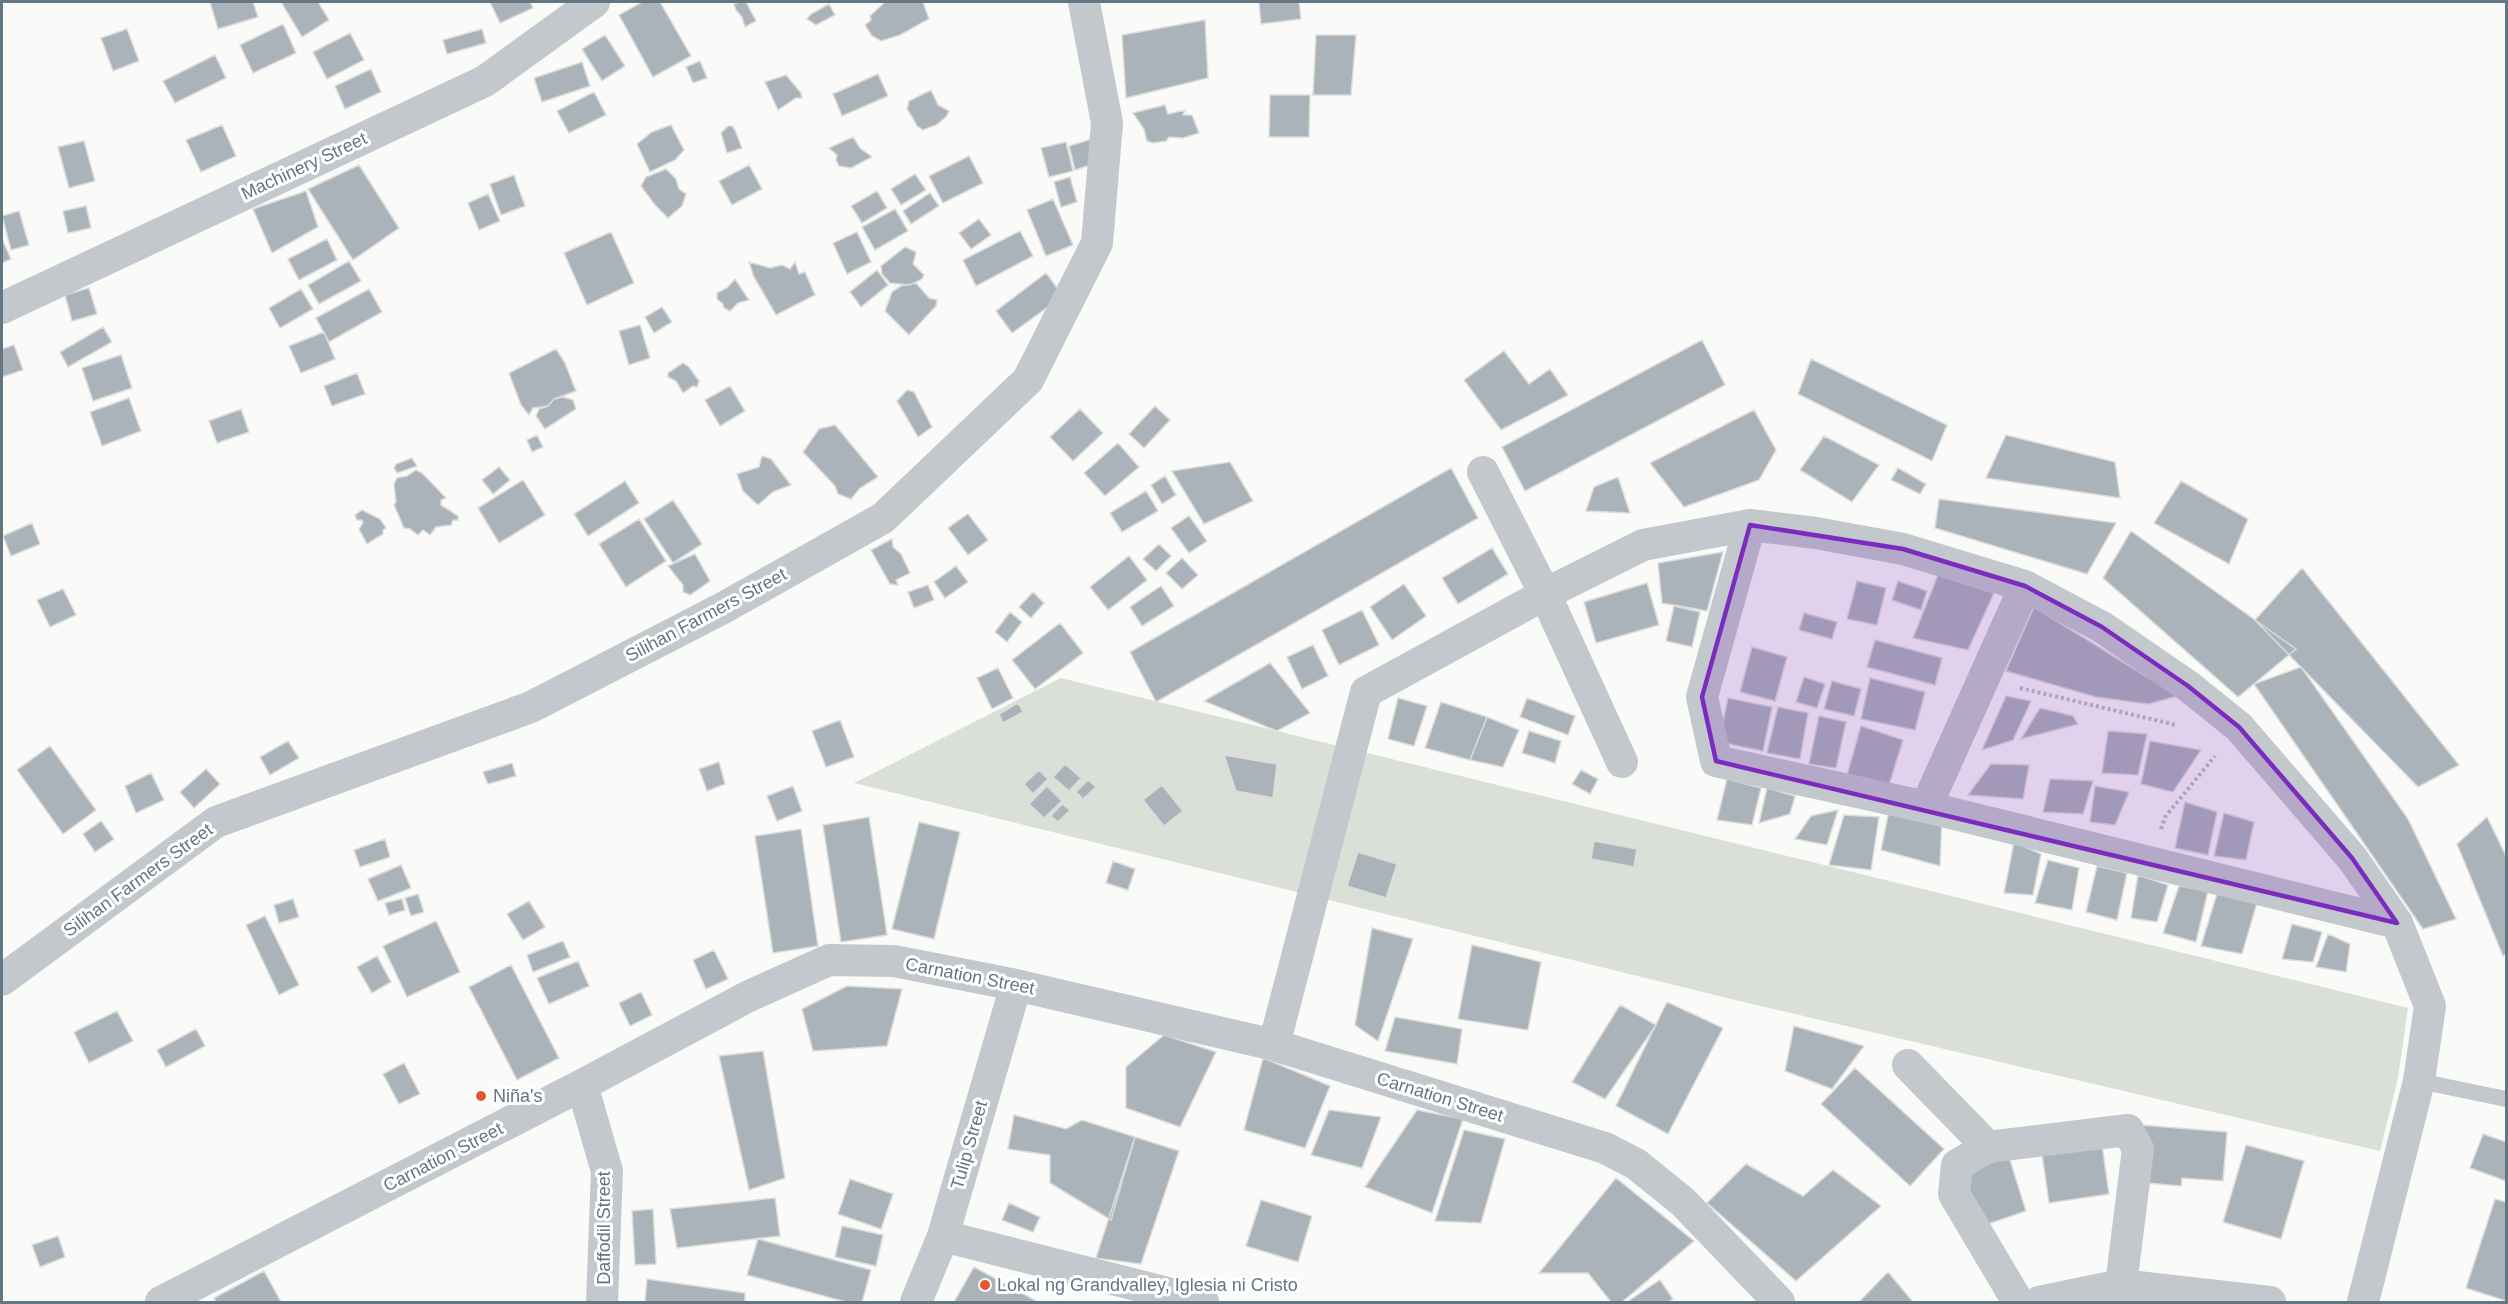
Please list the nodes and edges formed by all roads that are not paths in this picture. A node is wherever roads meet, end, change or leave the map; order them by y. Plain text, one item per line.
1 (594, 2) edge
2 (1084, 2) edge
3 (2, 308) edge
4 (1483, 472) dead end
5 (1750, 525) junction
6 (2025, 586) junction
7 (1545, 594) junction
8 (1622, 762) dead end
9 (1926, 807) junction
10 (2397, 923) junction
11 (2, 980) edge
12 (1016, 985) junction
13 (1274, 1045) junction
14 (1908, 1065) dead end
15 (2419, 1081) junction
16 (582, 1085) junction
17 (2506, 1099) edge
18 (1988, 1147) junction
19 (943, 1236) junction
20 (2121, 1285) junction
21 (161, 1302) edge
22 (602, 1302) edge
23 (916, 1302) edge
24 (1203, 1302) edge
25 (1779, 1302) edge
26 (2018, 1302) edge
27 (2039, 1302) edge
28 (2270, 1302) edge
29 (2363, 1302) edge

1 - 3 street, Machinery Street
2 - 11 street, Silihan Farmers Street
4 - 7 street
5 - 6 street
5 - 7 street
5 - 9 street
6 - 9 street
6 - 10 street
7 - 8 street
7 - 13 street
9 - 10 street
10 - 15 street
12 - 13 street, Carnation Street
12 - 16 street, Carnation Street
12 - 19 street, Tulip Street
13 - 25 street, Carnation Street
14 - 18 street
15 - 17 lane
15 - 29 street
16 - 21 street, Carnation Street
16 - 22 street, Daffodil Street
18 - 20 street
18 - 26 street
19 - 23 street, Tulip Street
19 - 24 street
20 - 27 street
20 - 28 street

